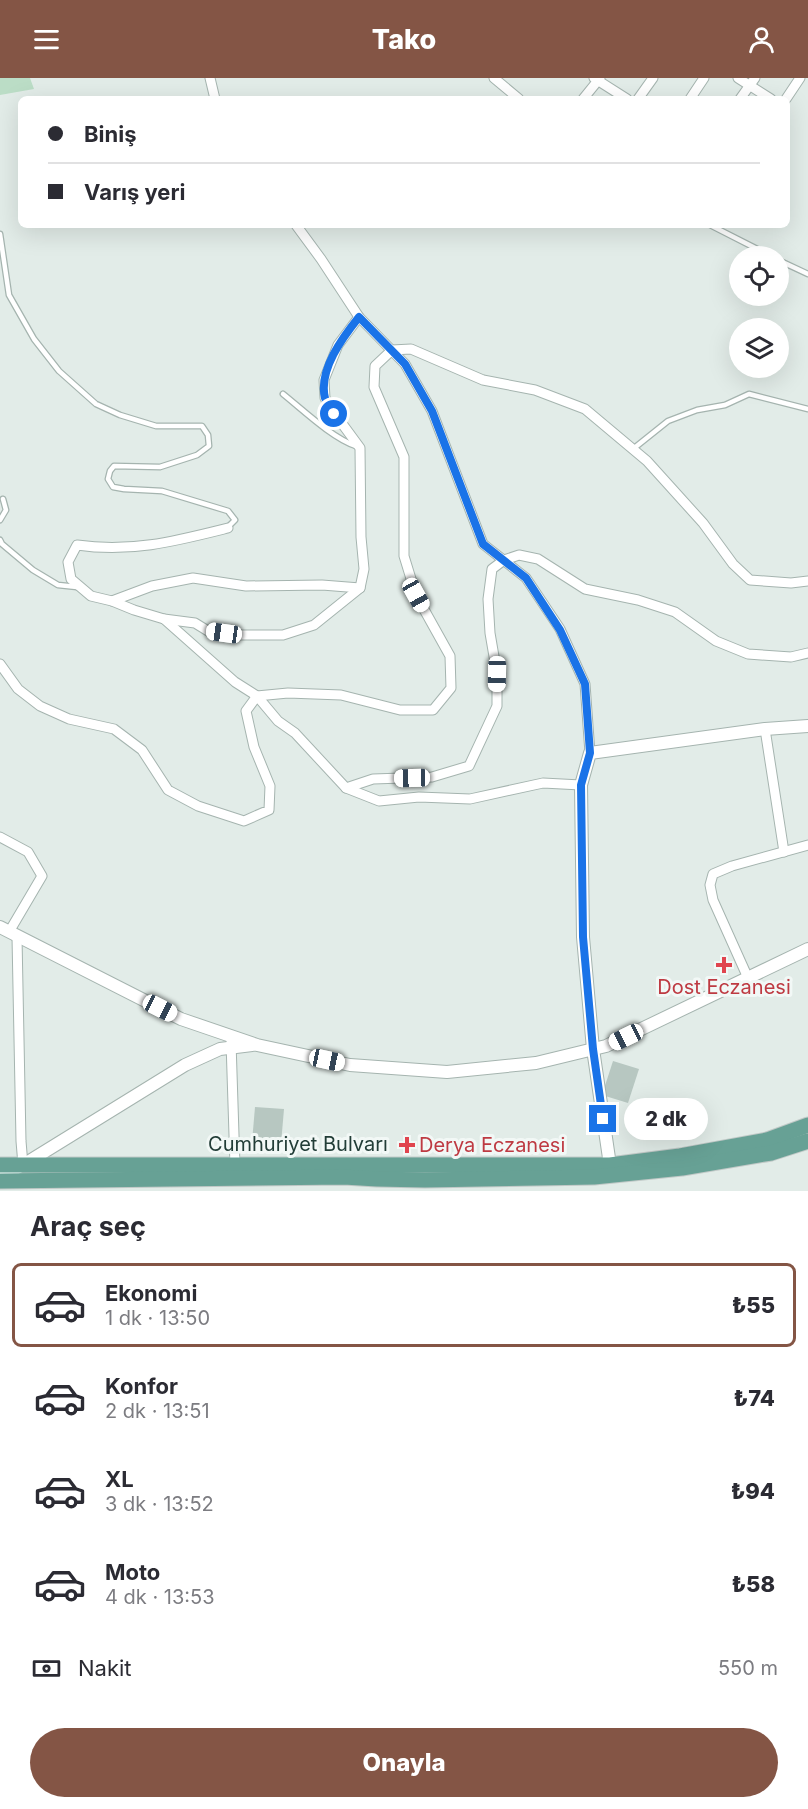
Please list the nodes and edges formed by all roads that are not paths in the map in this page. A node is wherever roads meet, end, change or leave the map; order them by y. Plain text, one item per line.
1 (210, 78) edge
2 (652, 78) edge
3 (704, 78) edge
4 (738, 78) edge
5 (800, 78) edge
6 (597, 79) edge
7 (500, 80) edge
8 (752, 82) edge
9 (214, 96) edge
10 (516, 96) edge
11 (585, 96) edge
12 (622, 96) edge
13 (640, 96) edge
14 (692, 96) edge
15 (742, 96) edge
16 (768, 96) edge
17 (788, 96) edge
18 (298, 228) edge
19 (716, 228) edge
20 (0, 234) edge
21 (751, 246) edge
22 (789, 265) edge
23 (808, 274) edge
24 (359, 317) junction
25 (392, 350) junction
26 (283, 394) dead end
27 (808, 409) edge
28 (360, 448) junction
29 (633, 449) junction
30 (3, 499) dead end
31 (0, 520) edge
32 (228, 528) joint
33 (0, 540) edge
34 (504, 560) junction
35 (808, 581) edge
36 (81, 588) junction
37 (360, 588) junction
38 (112, 601) junction
39 (164, 619) junction
40 (808, 653) edge
41 (0, 664) edge
42 (257, 696) junction
43 (808, 726) edge
44 (765, 729) junction
45 (590, 753) junction
46 (581, 785) junction
47 (346, 788) junction
48 (0, 837) edge
49 (808, 845) edge
50 (784, 852) junction
51 (9, 932) edge
52 (808, 949) edge
53 (748, 978) junction
54 (231, 1041) junction
55 (593, 1049) junction
56 (808, 1125) edge
57 (808, 1141) edge
58 (0, 1165) edge
59 (23, 1165) junction
60 (610, 1165) junction
61 (235, 1166) junction
62 (344, 1176) junction
63 (0, 1179) edge
64 (376, 1179) edge
65 (394, 1179) edge
66 (423, 1185) edge
67 (351, 1191) edge

1 - 9 street
2 - 13 street
3 - 14 street
4 - 8 street
5 - 17 street
6 - 11 street
6 - 12 street
7 - 10 street
8 - 15 street
8 - 16 street
18 - 24 street
19 - 21 lane
20 - 32 lane
22 - 23 lane
24 - 25 street
24 - 28 street
25 - 29 street
25 - 34 street
25 - 42 street
26 - 28 lane
27 - 29 lane
28 - 37 street
29 - 35 street
30 - 31 lane
32 - 36 street
33 - 36 lane
34 - 40 street
34 - 45 street
34 - 47 street
36 - 38 street
37 - 38 street
37 - 39 street
38 - 39 street
39 - 42 street
41 - 42 street
42 - 47 street
43 - 44 street
44 - 45 street
44 - 50 street
45 - 46 street
46 - 47 street
46 - 55 street
48 - 51 street
49 - 50 street
50 - 53 street
51 - 54 street
51 - 59 street
52 - 53 street
53 - 55 street
54 - 55 street
54 - 59 street
54 - 61 street
55 - 60 street
56 - 60 main road, Cumhuriyet Bulvarı
57 - 66 main road, Cumhuriyet Bulvarı
58 - 59 main road, Cumhuriyet Bulvarı
59 - 61 main road, Cumhuriyet Bulvarı
59 - 63 street
60 - 65 main road, Cumhuriyet Bulvarı
61 - 64 main road, Cumhuriyet Bulvarı
62 - 63 main road, Cumhuriyet Bulvarı
62 - 64 main road, Cumhuriyet Bulvarı
62 - 67 main road
64 - 65 main road, Cumhuriyet Bulvarı
65 - 66 main road, Cumhuriyet Bulvarı

